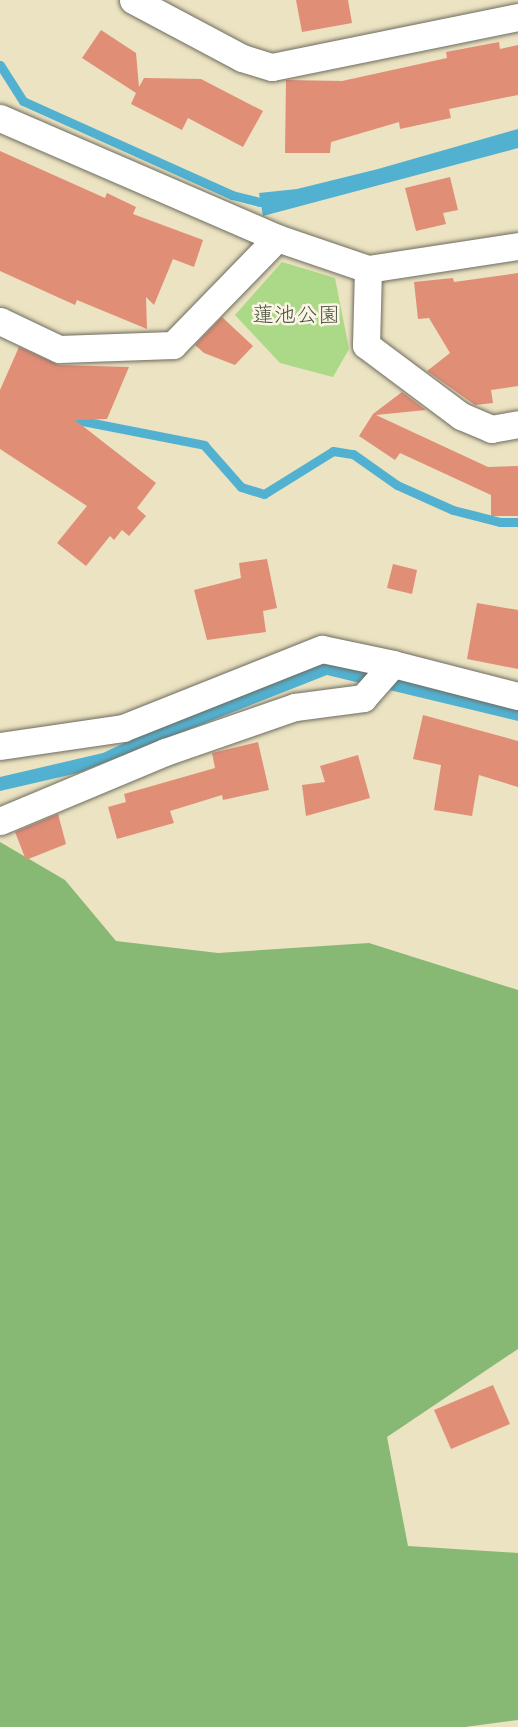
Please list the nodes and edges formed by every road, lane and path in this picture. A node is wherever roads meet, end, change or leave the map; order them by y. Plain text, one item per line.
1 (133, 0) edge
2 (518, 17) edge
3 (0, 118) edge
4 (278, 238) junction
5 (518, 246) edge
6 (368, 269) junction
7 (0, 321) edge
8 (518, 424) edge
9 (392, 665) junction
10 (518, 696) edge
11 (0, 746) edge
12 (0, 820) edge

1 - 2 street
3 - 4 street
4 - 6 street
4 - 7 street
5 - 6 street
6 - 8 street
9 - 10 street
9 - 11 street
9 - 12 street

